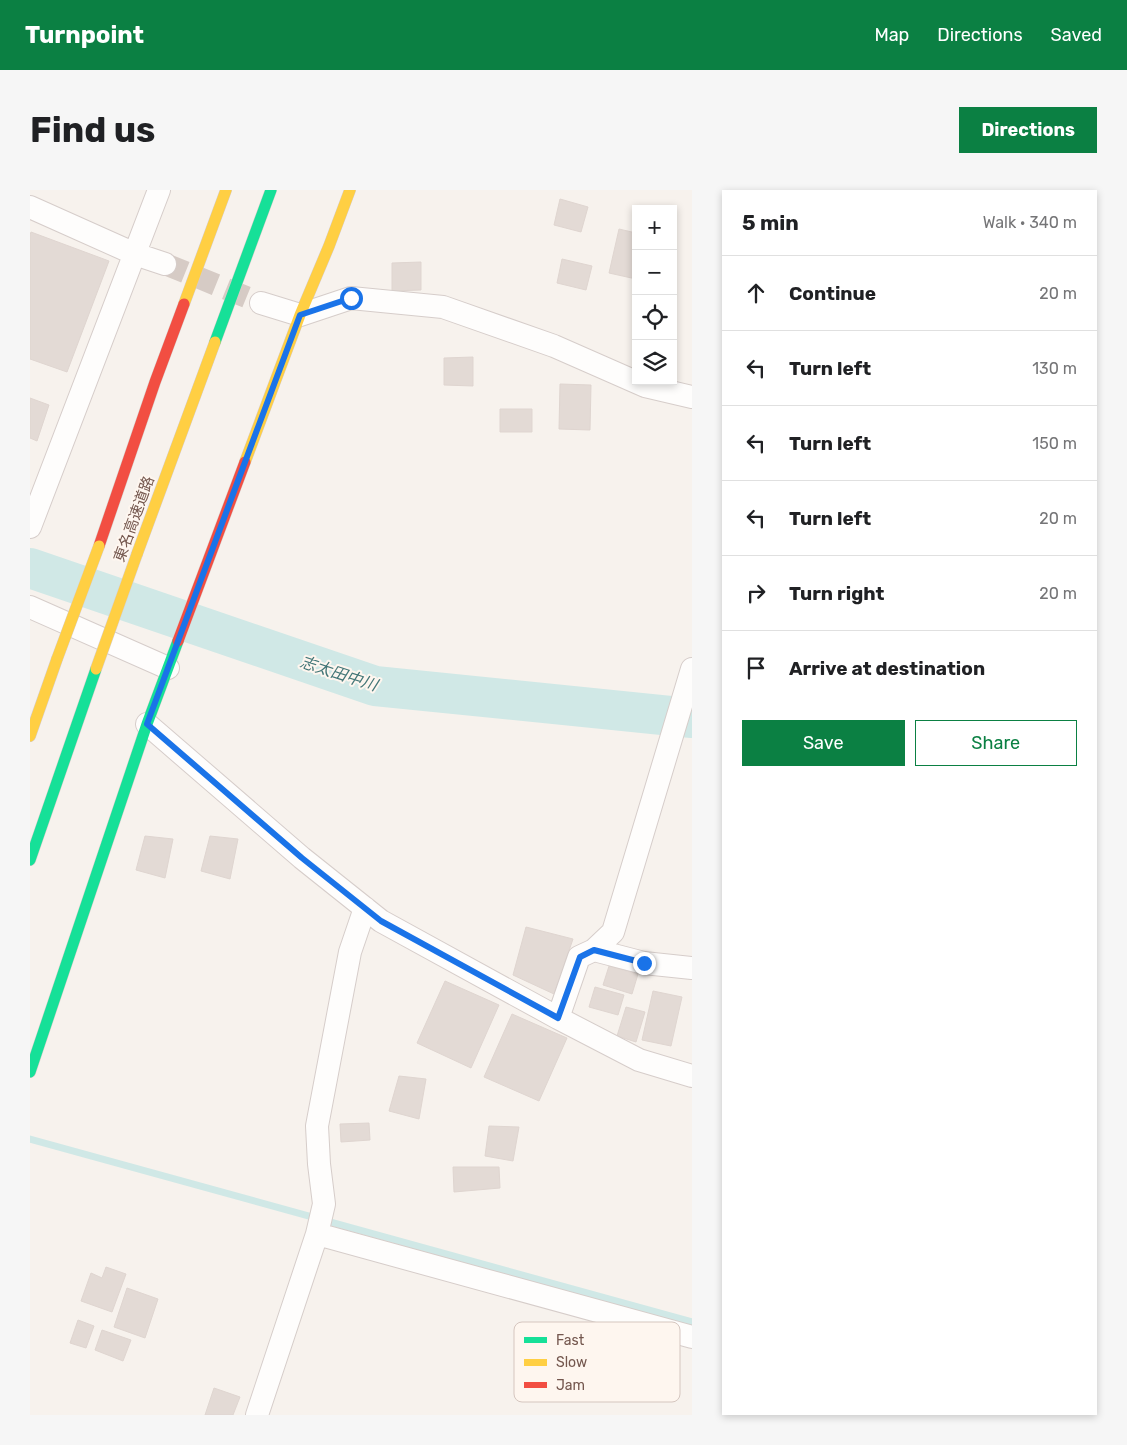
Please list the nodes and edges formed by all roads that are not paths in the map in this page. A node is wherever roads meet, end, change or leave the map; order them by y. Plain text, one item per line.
1 (159, 190) edge
2 (226, 190) edge
3 (271, 190) edge
4 (350, 190) edge
5 (30, 207) edge
6 (135, 254) junction
7 (164, 264) tunnel mouth
8 (261, 304) tunnel mouth
9 (300, 315) junction
10 (692, 397) edge
11 (30, 527) edge
12 (30, 607) edge
13 (168, 668) junction
14 (692, 669) edge
15 (147, 724) junction
16 (30, 736) edge
17 (30, 860) edge
18 (365, 908) junction
19 (594, 950) junction
20 (692, 968) edge
21 (558, 1018) junction
22 (30, 1072) edge
23 (692, 1076) edge
24 (317, 1234) junction
25 (637, 1322) edge
26 (257, 1415) edge

1 - 6 street
2 - 16 main road, 東名高速道路, bridge
3 - 17 main road, 東名高速道路, bridge
4 - 9 main road
5 - 6 street
6 - 7 street
6 - 11 street
8 - 9 street
9 - 10 street
9 - 13 main road
12 - 13 street
13 - 15 main road
14 - 19 street
15 - 18 street
15 - 22 main road
18 - 21 street
18 - 24 street
19 - 20 street
19 - 21 street
21 - 23 street
24 - 25 street
24 - 26 street

